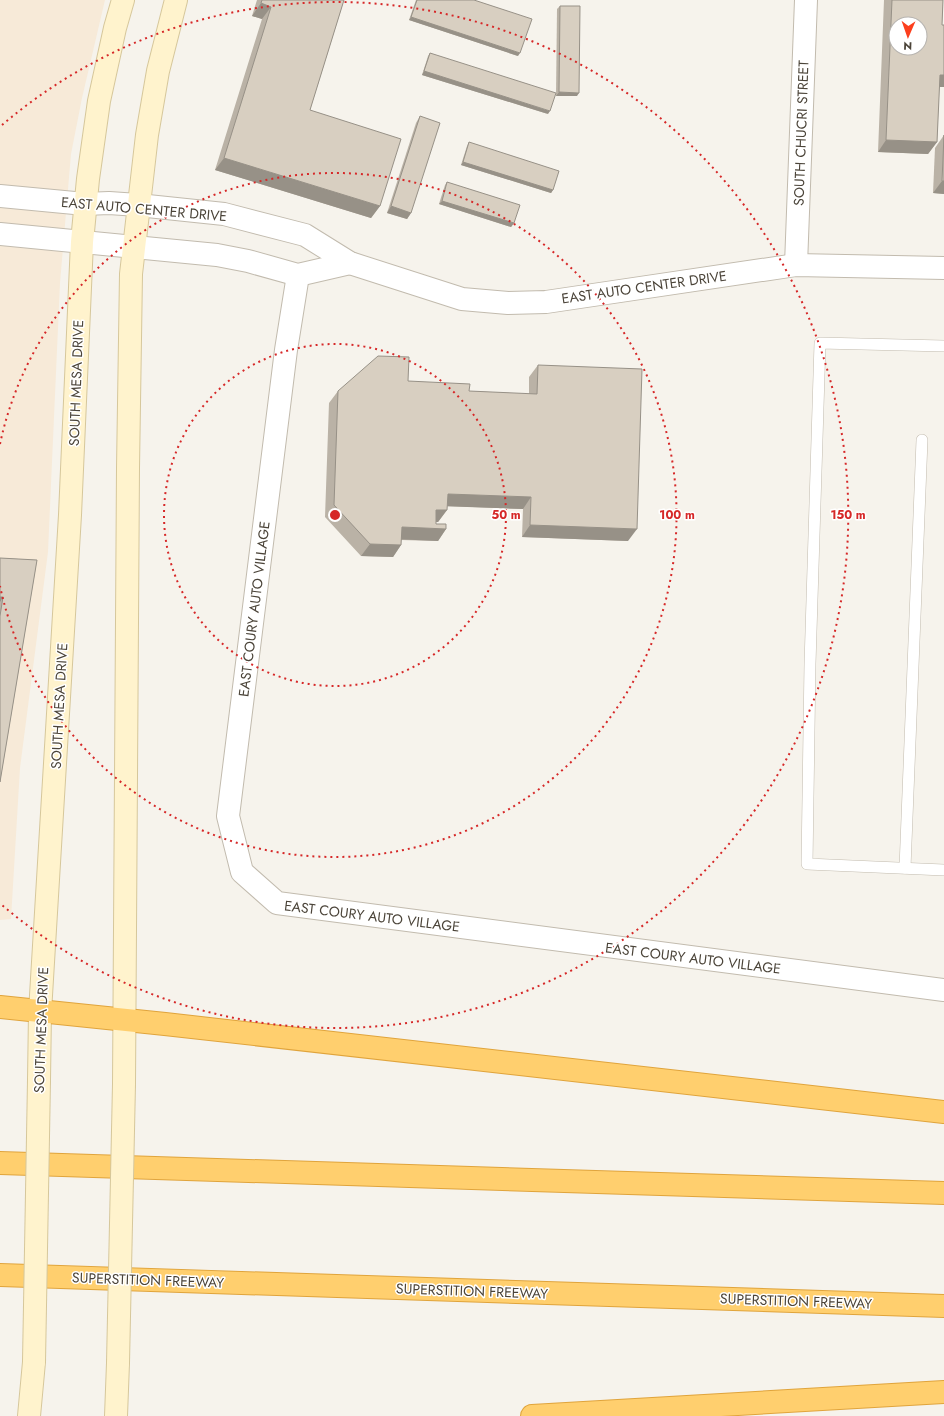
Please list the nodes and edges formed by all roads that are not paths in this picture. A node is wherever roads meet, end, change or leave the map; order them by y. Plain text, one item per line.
1 (123, 0) edge
2 (161, 0) edge
3 (176, 0) edge
4 (806, 0) edge
5 (163, 51) junction
6 (0, 196) edge
7 (85, 204) junction
8 (138, 205) junction
9 (0, 234) edge
10 (82, 242) junction
11 (134, 246) junction
12 (350, 264) junction
13 (796, 265) junction
14 (944, 268) edge
15 (298, 275) junction
16 (944, 346) edge
17 (922, 440) dead end
18 (905, 868) junction
19 (944, 870) edge
20 (944, 990) edge
21 (0, 1007) edge
22 (40, 1012) junction
23 (125, 1020) junction
24 (944, 1112) edge
25 (0, 1163) edge
26 (944, 1193) edge
27 (0, 1275) edge
28 (944, 1306) edge
29 (944, 1392) edge
30 (29, 1416) edge
31 (116, 1416) edge
32 (532, 1416) edge

1 - 7 main road, SOUTH MESA DRIVE
2 - 5 main road
3 - 5 main road
4 - 13 street, SOUTH CHUCRI STREET
5 - 8 main road
6 - 7 street, EAST AUTO CENTER DRIVE
7 - 8 street, EAST AUTO CENTER DRIVE
7 - 10 main road, SOUTH MESA DRIVE
8 - 11 main road
8 - 12 street, EAST AUTO CENTER DRIVE
9 - 10 street, EAST AUTO CENTER DRIVE
10 - 11 street, EAST AUTO CENTER DRIVE
10 - 22 main road, SOUTH MESA DRIVE
11 - 15 street, EAST AUTO CENTER DRIVE
11 - 23 main road
12 - 13 street, EAST AUTO CENTER DRIVE
12 - 15 street, EAST AUTO CENTER DRIVE
13 - 14 street, EAST AUTO CENTER DRIVE
15 - 20 street, EAST COURY AUTO VILLAGE
16 - 18 lane
17 - 18 lane
18 - 19 lane
21 - 22 highway
22 - 23 highway
22 - 30 main road, SOUTH MESA DRIVE, bridge
23 - 24 highway
23 - 31 main road, bridge
25 - 26 highway
27 - 28 highway, SUPERSTITION FREEWAY
29 - 32 highway

